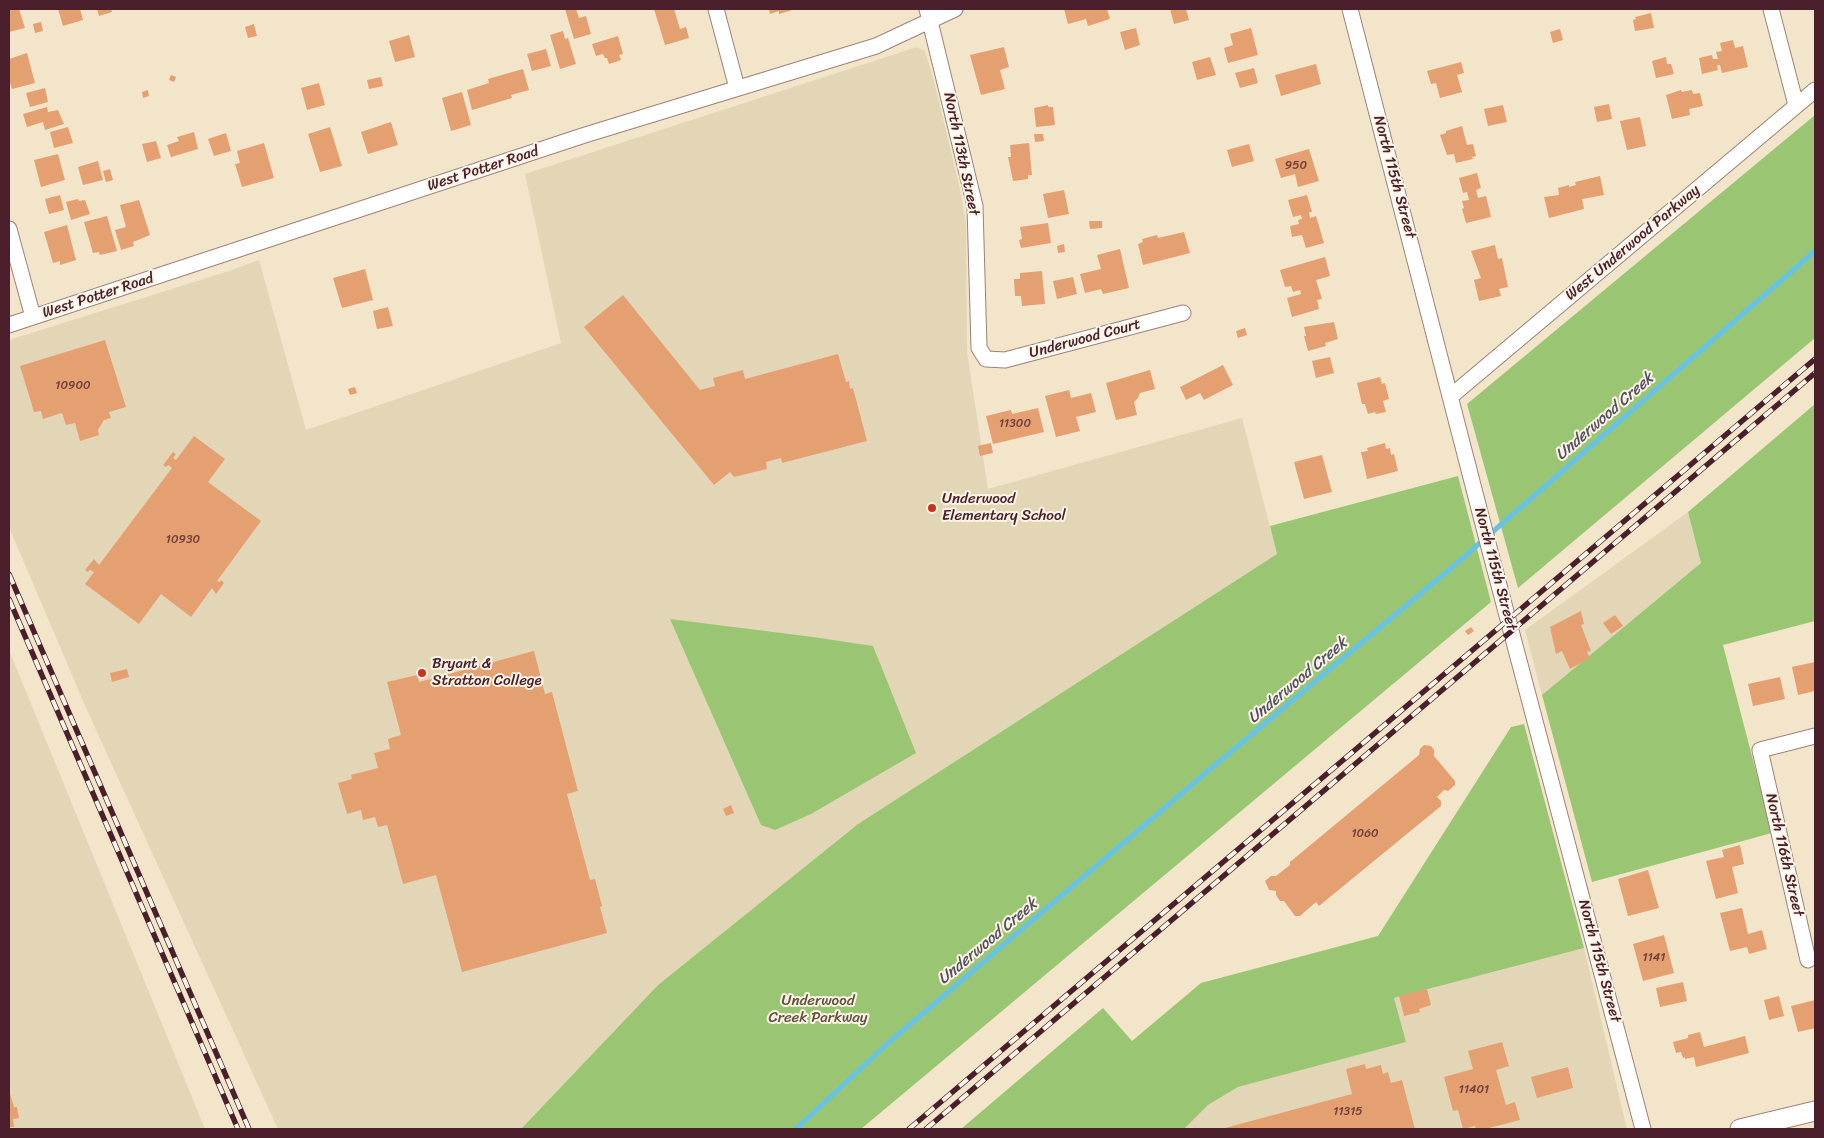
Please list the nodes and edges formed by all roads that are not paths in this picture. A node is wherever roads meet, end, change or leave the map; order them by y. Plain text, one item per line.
1 (716, 9) edge
2 (955, 9) edge
3 (1350, 9) edge
4 (1771, 9) edge
5 (928, 15) edge
6 (737, 88) junction
7 (1815, 90) edge
8 (1796, 105) junction
9 (9, 229) edge
10 (1183, 313) dead end
11 (33, 317) junction
12 (9, 325) edge
13 (986, 359) joint
14 (1450, 397) junction
15 (1815, 736) edge
16 (1808, 960) dead end
17 (1815, 1111) edge
18 (1644, 1129) edge
19 (1740, 1129) edge

1 - 6 street
2 - 5 street, West Potter Road
3 - 14 street, North 115th Street
4 - 8 street
5 - 6 street, West Potter Road
5 - 13 street, North 113th Street
6 - 11 street, West Potter Road
7 - 8 street, West Underwood Parkway
8 - 14 street, West Underwood Parkway
9 - 11 street
10 - 13 street, Underwood Court
11 - 12 street, West Potter Road
14 - 18 street, North 115th Street
15 - 16 street, North 116th Street
17 - 19 street

